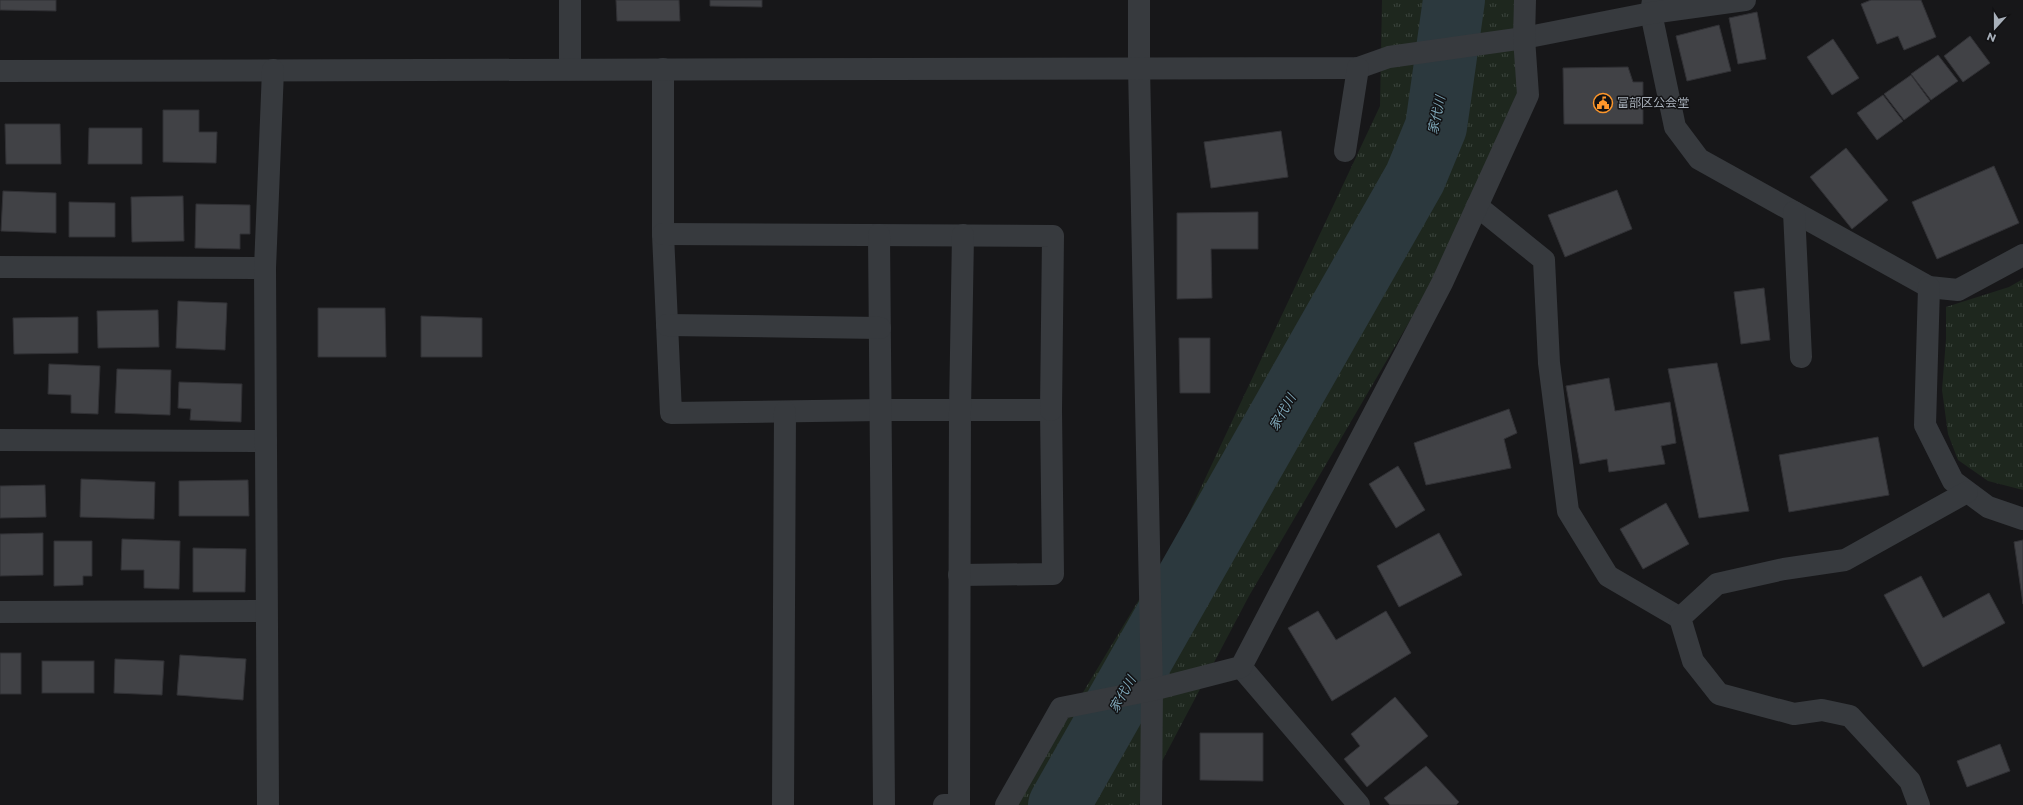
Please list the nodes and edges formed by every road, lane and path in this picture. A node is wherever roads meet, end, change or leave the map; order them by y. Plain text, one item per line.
1 (570, 0) edge
2 (1139, 0) edge
3 (1525, 0) edge
4 (1745, 0) edge
5 (1652, 7) edge
6 (1524, 38) junction
7 (1139, 68) junction
8 (1358, 68) junction
9 (570, 69) junction
10 (663, 69) junction
11 (273, 70) junction
12 (0, 71) edge
13 (1345, 152) dead end
14 (1477, 206) junction
15 (1794, 212) junction
16 (663, 234) junction
17 (879, 235) junction
18 (963, 235) junction
19 (2023, 255) edge
20 (0, 267) edge
21 (266, 268) junction
22 (1929, 287) junction
23 (667, 324) junction
24 (880, 328) junction
25 (1801, 357) dead end
26 (881, 410) junction
27 (1051, 410) junction
28 (960, 411) junction
29 (785, 412) junction
30 (0, 440) edge
31 (266, 441) junction
32 (1968, 492) junction
33 (2023, 519) edge
34 (959, 575) junction
35 (266, 611) junction
36 (0, 612) edge
37 (1680, 618) junction
38 (1241, 667) junction
39 (1152, 690) junction
40 (1151, 801) edge
41 (268, 805) edge
42 (783, 805) edge
43 (884, 805) edge
44 (944, 805) edge
45 (1006, 805) edge
46 (1359, 805) edge
47 (1919, 805) edge

1 - 9 street
2 - 7 street
3 - 6 street
4 - 5 street
5 - 6 street
5 - 15 street
6 - 8 street
6 - 14 street
7 - 8 street
7 - 10 street
7 - 39 street
8 - 13 street
9 - 10 street
9 - 11 street
10 - 16 street
11 - 12 street
11 - 21 street
14 - 37 street
14 - 38 street
15 - 22 street
15 - 25 street
16 - 17 street
16 - 23 street
17 - 18 street
17 - 24 street
18 - 27 street
18 - 28 street
19 - 22 street
20 - 21 street
21 - 31 street
22 - 32 street
23 - 24 street
23 - 29 street
24 - 26 street
26 - 28 street
26 - 29 street
26 - 43 street
27 - 28 street
27 - 34 street
28 - 34 street
29 - 42 street
30 - 31 street
31 - 35 street
32 - 33 street
32 - 37 street
34 - 44 street
35 - 36 street
35 - 41 street
37 - 47 street
38 - 39 street
38 - 46 street
39 - 40 street
39 - 45 street

